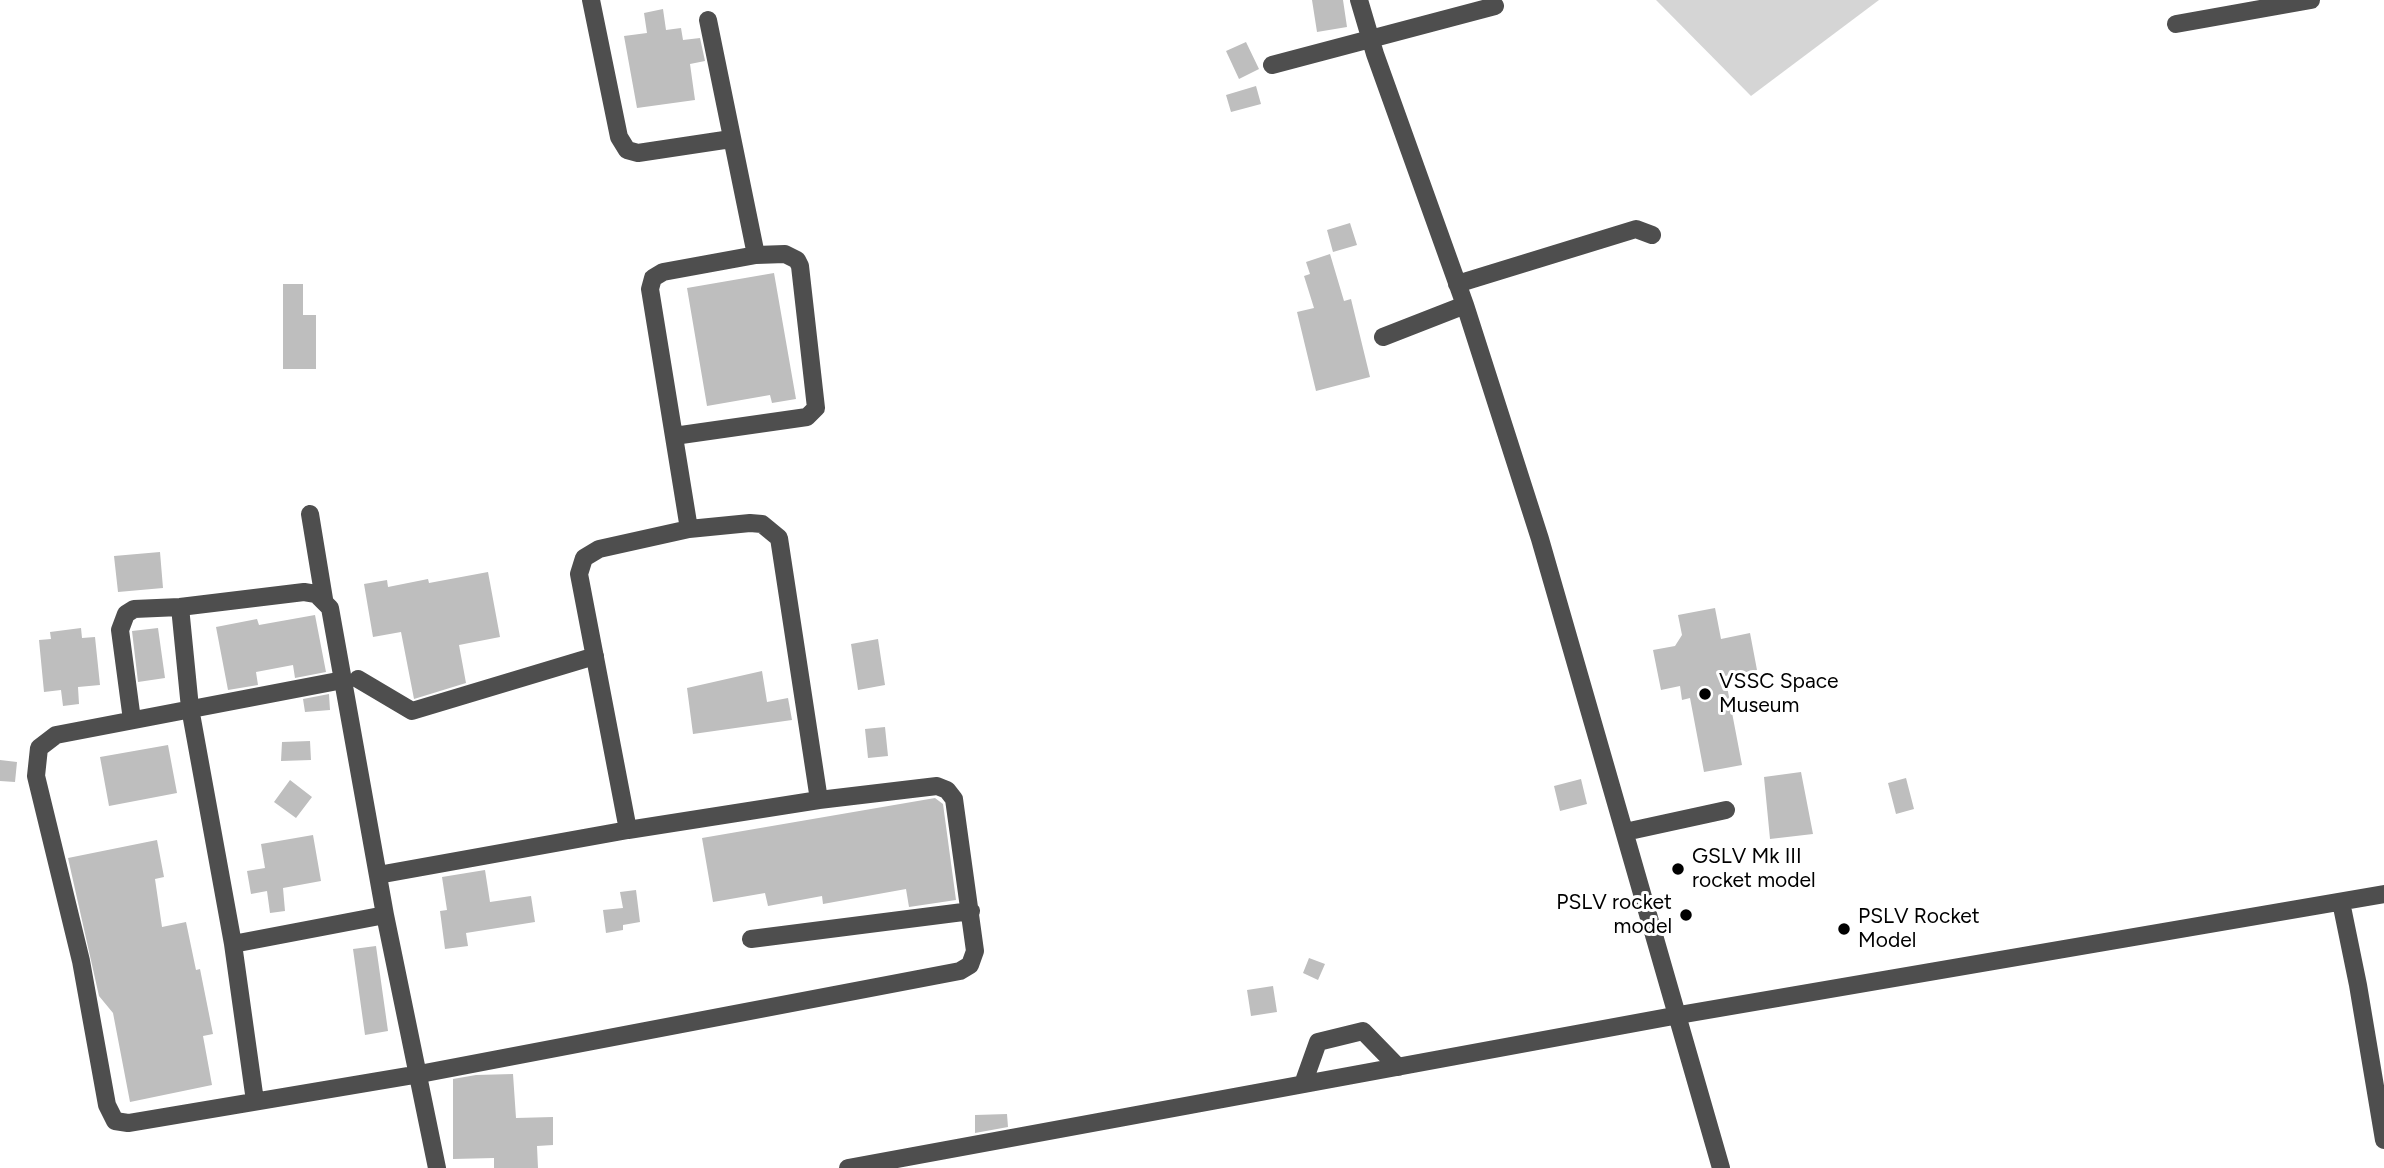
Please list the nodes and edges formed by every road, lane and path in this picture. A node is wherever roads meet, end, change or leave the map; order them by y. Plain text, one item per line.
1 (591, 0) edge
2 (1359, 0) edge
3 (2311, 0) edge
4 (1495, 6) dead end
5 (708, 20) dead end
6 (2176, 24) dead end
7 (1370, 37) junction
8 (1272, 65) dead end
9 (730, 139) junction
10 (1651, 235) dead end
11 (755, 255) junction
12 (1457, 284) junction
13 (1465, 305) junction
14 (1383, 337) dead end
15 (674, 436) junction
16 (310, 514) dead end
17 (688, 529) junction
18 (324, 599) junction
19 (180, 607) junction
20 (595, 656) junction
21 (351, 680) junction
22 (190, 708) junction
23 (132, 720) junction
24 (819, 800) junction
25 (1726, 810) dead end
26 (628, 830) junction
27 (1625, 832) junction
28 (378, 875) junction
29 (2384, 894) edge
30 (2341, 902) junction
31 (971, 911) junction
32 (385, 915) junction
33 (751, 939) dead end
34 (233, 944) junction
35 (1679, 1015) junction
36 (1398, 1067) junction
37 (419, 1074) junction
38 (1303, 1084) junction
39 (255, 1101) junction
40 (2384, 1140) edge
41 (437, 1168) edge
42 (848, 1168) edge
43 (1721, 1168) edge

1 - 9 street
2 - 7 street
3 - 6 street
4 - 7 street
5 - 9 street
7 - 8 street
7 - 12 street
9 - 11 street
10 - 12 street
11 - 15 street
11 - 15 street
12 - 13 street
13 - 14 street
13 - 27 street
15 - 17 street
16 - 18 street
17 - 20 street
17 - 24 street
18 - 19 street
18 - 21 street
19 - 22 street
19 - 23 street
20 - 21 street
20 - 26 street
21 - 22 street
21 - 28 street
22 - 23 street
22 - 34 street
23 - 39 street
24 - 26 street
24 - 31 street
25 - 27 street
26 - 28 street
27 - 35 street
28 - 32 street
29 - 30 street
30 - 35 street
30 - 40 street
31 - 33 street
31 - 37 street
32 - 34 street
32 - 37 street
34 - 39 street
35 - 36 street
35 - 43 street
36 - 38 street
36 - 38 street
37 - 39 street
37 - 41 street
38 - 42 street

